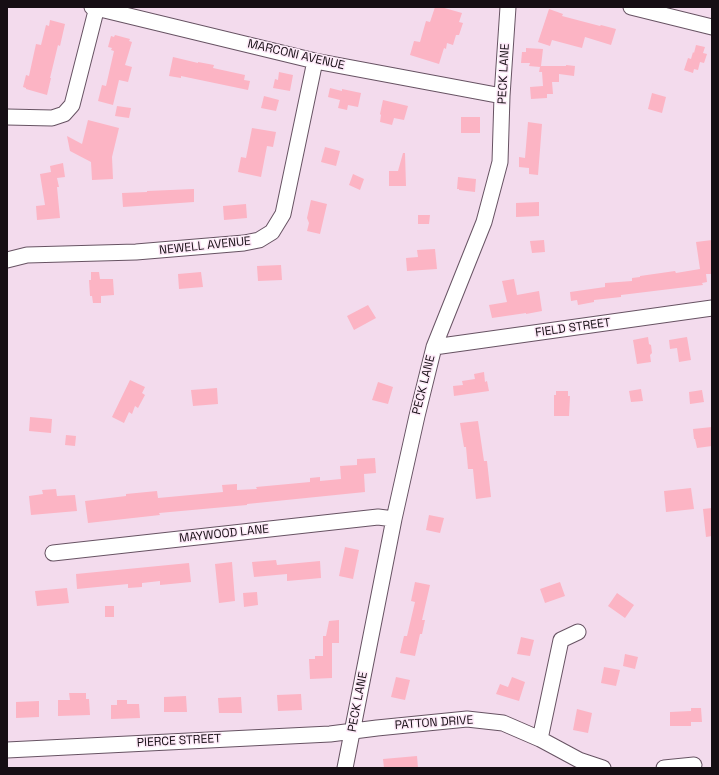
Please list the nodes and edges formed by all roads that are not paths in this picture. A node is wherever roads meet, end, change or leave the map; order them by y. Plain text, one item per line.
1 (96, 7) edge
2 (508, 7) edge
3 (631, 7) edge
4 (712, 27) edge
5 (315, 61) junction
6 (502, 96) junction
7 (7, 117) edge
8 (7, 260) edge
9 (712, 308) edge
10 (434, 347) junction
11 (394, 519) junction
12 (53, 553) dead end
13 (578, 632) dead end
14 (352, 731) junction
15 (540, 739) junction
16 (7, 750) edge
17 (694, 765) dead end
18 (345, 768) edge
19 (603, 768) edge
20 (664, 768) edge

1 - 5 street, MARCONI AVENUE
1 - 7 street
2 - 6 street, PECK LANE
3 - 4 street
5 - 6 street, MARCONI AVENUE
5 - 8 street, NEWELL AVENUE
6 - 10 street, PECK LANE
9 - 10 street, FIELD STREET
10 - 11 street, PECK LANE
11 - 12 street, MAYWOOD LANE
11 - 14 street, PECK LANE
13 - 15 street
14 - 15 street, PATTON DRIVE
14 - 16 street, PIERCE STREET
14 - 18 street, PECK LANE
15 - 19 street, PATTON DRIVE
17 - 20 street

